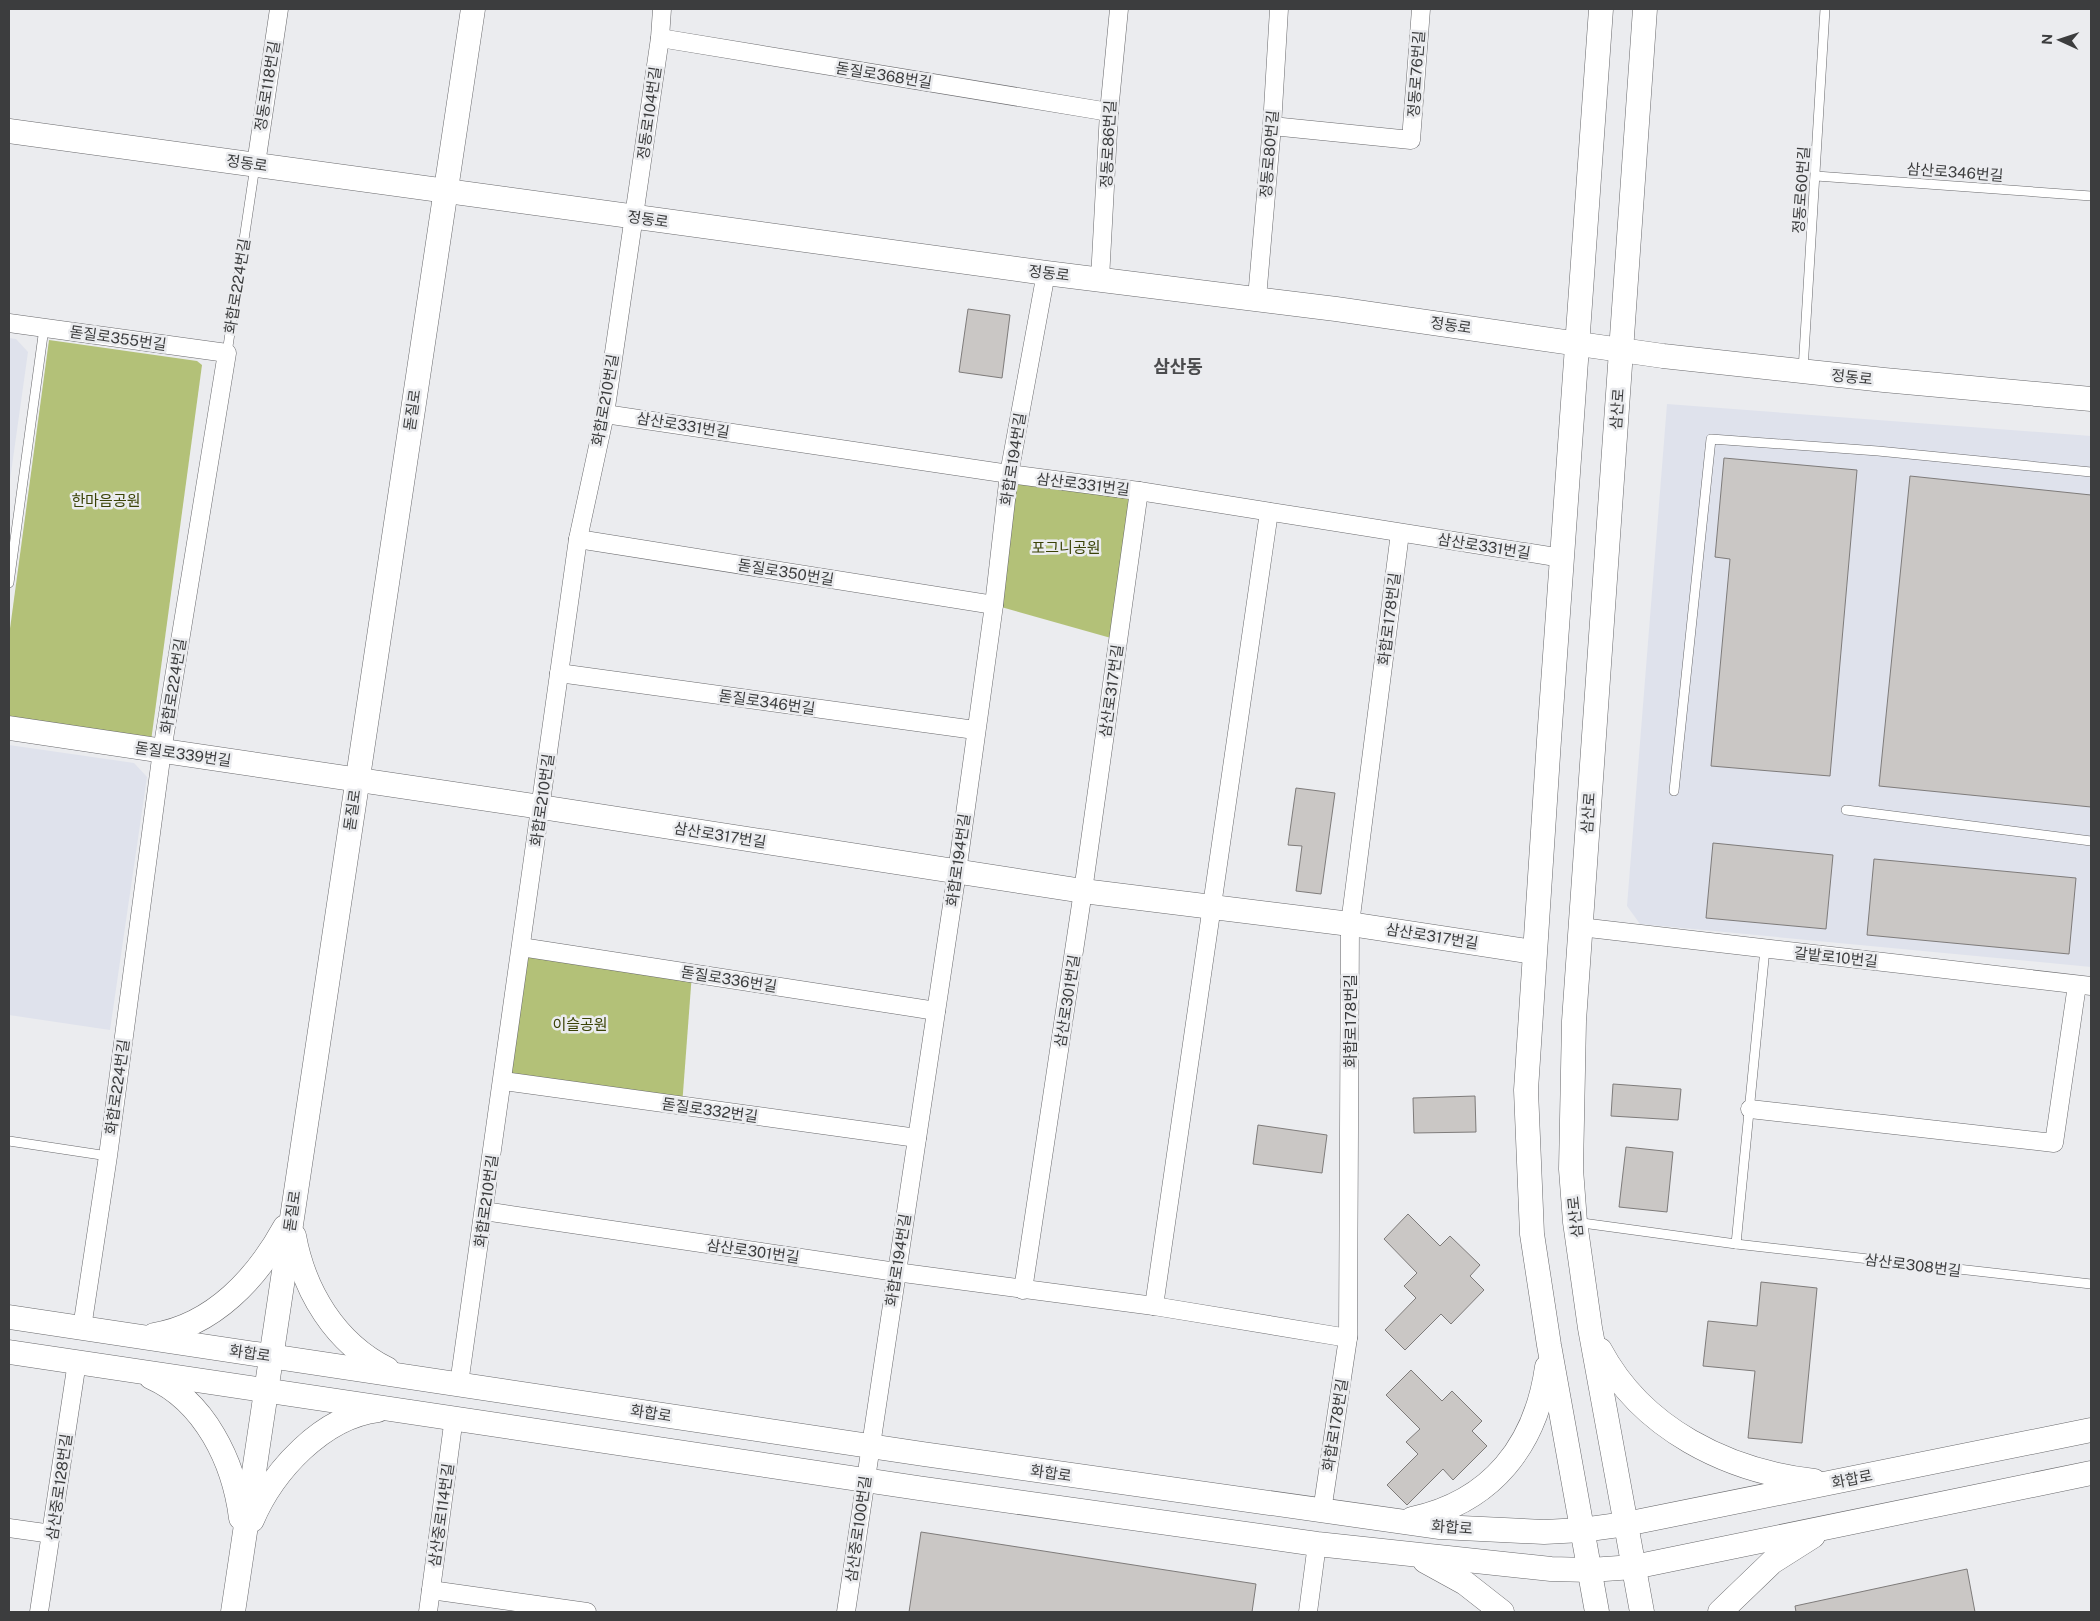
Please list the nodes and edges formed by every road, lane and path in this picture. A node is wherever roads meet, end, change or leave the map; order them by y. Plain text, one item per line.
1 (279, 9) edge
2 (473, 9) edge
3 (662, 9) edge
4 (1119, 9) edge
5 (1279, 9) edge
6 (1421, 9) edge
7 (1601, 9) edge
8 (1644, 9) edge
9 (1825, 9) edge
10 (660, 38) junction
11 (1109, 112) junction
12 (1272, 126) junction
13 (9, 131) edge
14 (256, 164) junction
15 (1816, 176) junction
16 (444, 191) junction
17 (2091, 196) edge
18 (634, 217) junction
19 (1046, 274) junction
20 (1100, 279) junction
21 (1257, 298) junction
22 (9, 323) edge
23 (44, 328) junction
24 (1577, 344) junction
25 (1621, 350) junction
26 (227, 353) junction
27 (1803, 372) junction
28 (2091, 399) edge
29 (605, 414) junction
30 (2091, 472) edge
31 (1009, 474) junction
32 (1139, 491) junction
33 (1269, 512) junction
34 (1400, 533) junction
35 (578, 539) junction
36 (1562, 558) junction
37 (9, 583) edge
38 (994, 605) junction
39 (559, 673) junction
40 (9, 728) edge
41 (975, 730) junction
42 (162, 751) junction
43 (356, 780) junction
44 (1674, 791) dead end
45 (541, 807) junction
46 (1846, 810) dead end
47 (2091, 841) edge
48 (957, 872) junction
49 (1083, 891) junction
50 (1212, 908) junction
51 (1350, 924) junction
52 (1580, 927) junction
53 (521, 947) junction
54 (1765, 949) junction
55 (1534, 952) junction
56 (2084, 985) edge
57 (936, 1011) junction
58 (503, 1081) junction
59 (1750, 1109) junction
60 (917, 1138) junction
61 (9, 1140) edge
62 (108, 1156) junction
63 (292, 1209) junction
64 (484, 1211) junction
65 (1575, 1222) junction
66 (1736, 1244) junction
67 (896, 1272) junction
68 (2091, 1284) edge
69 (1022, 1290) junction
70 (1154, 1306) junction
71 (9, 1317) edge
72 (82, 1328) junction
73 (1590, 1328) junction
74 (143, 1337) junction
75 (1348, 1338) junction
76 (1549, 1345) junction
77 (9, 1352) edge
78 (270, 1356) junction
79 (77, 1362) junction
80 (138, 1372) junction
81 (398, 1375) junction
82 (460, 1384) junction
83 (265, 1390) junction
84 (392, 1408) junction
85 (454, 1417) junction
86 (2091, 1430) edge
87 (870, 1446) junction
88 (2091, 1473) edge
89 (866, 1480) junction
90 (1838, 1481) junction
91 (1322, 1511) junction
92 (1394, 1520) junction
93 (1626, 1524) junction
94 (9, 1528) edge
95 (1826, 1528) junction
96 (1582, 1530) junction
97 (52, 1534) junction
98 (244, 1540) junction
99 (1317, 1544) junction
100 (1412, 1555) junction
101 (1634, 1567) junction
102 (1590, 1570) junction
103 (432, 1590) junction
104 (40, 1612) edge
105 (233, 1612) edge
106 (428, 1612) edge
107 (587, 1612) edge
108 (846, 1612) edge
109 (1308, 1612) edge
110 (1502, 1612) edge
111 (1597, 1612) edge
112 (1642, 1612) edge
113 (1720, 1612) edge

1 - 14 street, 정동로118번길
2 - 16 main road, 돋질로
3 - 10 street, 정동로104번길
4 - 11 street, 정동로86번길
5 - 12 street, 정동로80번길
6 - 12 street, 정동로76번길
7 - 24 main road
8 - 25 main road, 삼산로
9 - 15 lane, 정동로60번길
10 - 11 street, 돋질로368번길
10 - 18 street, 정동로104번길
11 - 20 street, 정동로86번길
12 - 21 street, 정동로80번길
13 - 14 main road, 정동로
14 - 16 main road, 정동로
14 - 26 lane, 화합로224번길
15 - 17 lane, 삼산로346번길
15 - 27 lane, 정동로60번길
16 - 18 main road, 정동로
16 - 43 main road, 돋질로
18 - 19 main road, 정동로
18 - 29 street, 화합로210번길
19 - 20 main road, 정동로
19 - 31 street, 화합로194번길
20 - 21 main road, 정동로
21 - 24 main road, 정동로
22 - 23 street, 돋질로355번길
23 - 26 street, 돋질로355번길
23 - 37 lane
24 - 25 main road, 정동로
24 - 36 main road
25 - 27 main road, 정동로
25 - 52 main road, 삼산로
26 - 42 street, 화합로224번길
27 - 28 main road, 정동로
29 - 31 street, 삼산로331번길
29 - 35 street, 화합로210번길
30 - 44 lane
31 - 32 street, 삼산로331번길
31 - 38 street, 화합로194번길
32 - 33 street, 삼산로331번길
32 - 49 street, 삼산로317번길
33 - 34 street, 삼산로331번길
33 - 50 street
34 - 36 street, 삼산로331번길
34 - 51 street, 화합로178번길
35 - 38 street, 돋질로350번길
35 - 39 street, 화합로210번길
36 - 55 main road
38 - 41 street, 화합로194번길
39 - 41 street, 돋질로346번길
39 - 45 street, 화합로210번길
40 - 42 main road, 돋질로339번길
41 - 48 street, 화합로194번길
42 - 43 main road, 돋질로339번길
42 - 62 street, 화합로224번길
43 - 45 main road, 삼산로317번길
43 - 63 main road, 돋질로
45 - 48 main road, 삼산로317번길
45 - 53 street, 화합로210번길
46 - 47 lane
48 - 49 main road, 삼산로317번길
48 - 57 street, 화합로194번길
49 - 50 main road, 삼산로317번길
49 - 69 street, 삼산로301번길
50 - 51 main road, 삼산로317번길
50 - 70 street
51 - 55 main road, 삼산로317번길
51 - 75 street, 화합로178번길
52 - 54 street, 갈밭로10번길
52 - 65 main road, 삼산로
53 - 57 street, 돋질로336번길
53 - 58 street, 화합로210번길
54 - 56 street, 갈밭로10번길
54 - 59 lane
55 - 76 main road
56 - 59 street
57 - 60 street, 화합로194번길
58 - 60 street, 돋질로332번길
58 - 64 street, 화합로210번길
59 - 66 lane
60 - 67 street, 화합로194번길
61 - 62 lane
62 - 72 street, 화합로224번길
63 - 74 main road
63 - 78 main road, 돋질로
63 - 81 main road
64 - 67 street, 삼산로301번길
64 - 82 street, 화합로210번길
65 - 66 lane, 삼산로308번길
65 - 73 main road, 삼산로
66 - 68 lane, 삼산로308번길
67 - 69 street, 삼산로301번길
67 - 87 street, 화합로194번길
69 - 70 street, 삼산로301번길
70 - 75 street, 삼산로301번길
71 - 72 main road, 화합로
72 - 74 main road, 화합로
72 - 79 main road
73 - 90 main road
73 - 93 main road, 삼산로
74 - 78 main road, 화합로
75 - 91 street, 화합로178번길
76 - 92 main road
76 - 96 main road
77 - 79 main road, 화합로
78 - 81 main road, 화합로
78 - 83 main road, 돋질로
79 - 80 main road, 화합로
79 - 97 street, 삼산중로128번길
80 - 83 main road, 화합로
80 - 98 main road
81 - 82 main road, 화합로
81 - 84 main road
82 - 87 main road, 화합로
83 - 84 main road, 화합로
83 - 98 main road, 돋질로
84 - 85 main road, 화합로
84 - 98 main road
85 - 89 main road, 화합로
85 - 103 street, 삼산중로114번길
86 - 90 main road, 화합로
87 - 89 street, 삼산중로100번길
87 - 91 main road, 화합로
88 - 95 main road, 화합로
89 - 99 main road, 화합로
89 - 108 street, 삼산중로100번길
90 - 93 main road, 화합로
91 - 92 main road, 화합로
92 - 96 main road, 화합로
93 - 96 main road, 화합로
93 - 101 main road, 삼산로
94 - 97 street
95 - 101 main road, 화합로
95 - 113 main road
96 - 102 main road
97 - 104 street, 삼산중로128번길
98 - 105 main road, 돋질로
99 - 100 main road, 화합로
99 - 109 street
100 - 102 main road, 화합로
100 - 110 main road
101 - 102 main road, 화합로
101 - 112 main road, 삼산로
102 - 111 main road
103 - 106 street, 삼산중로114번길
103 - 107 street

